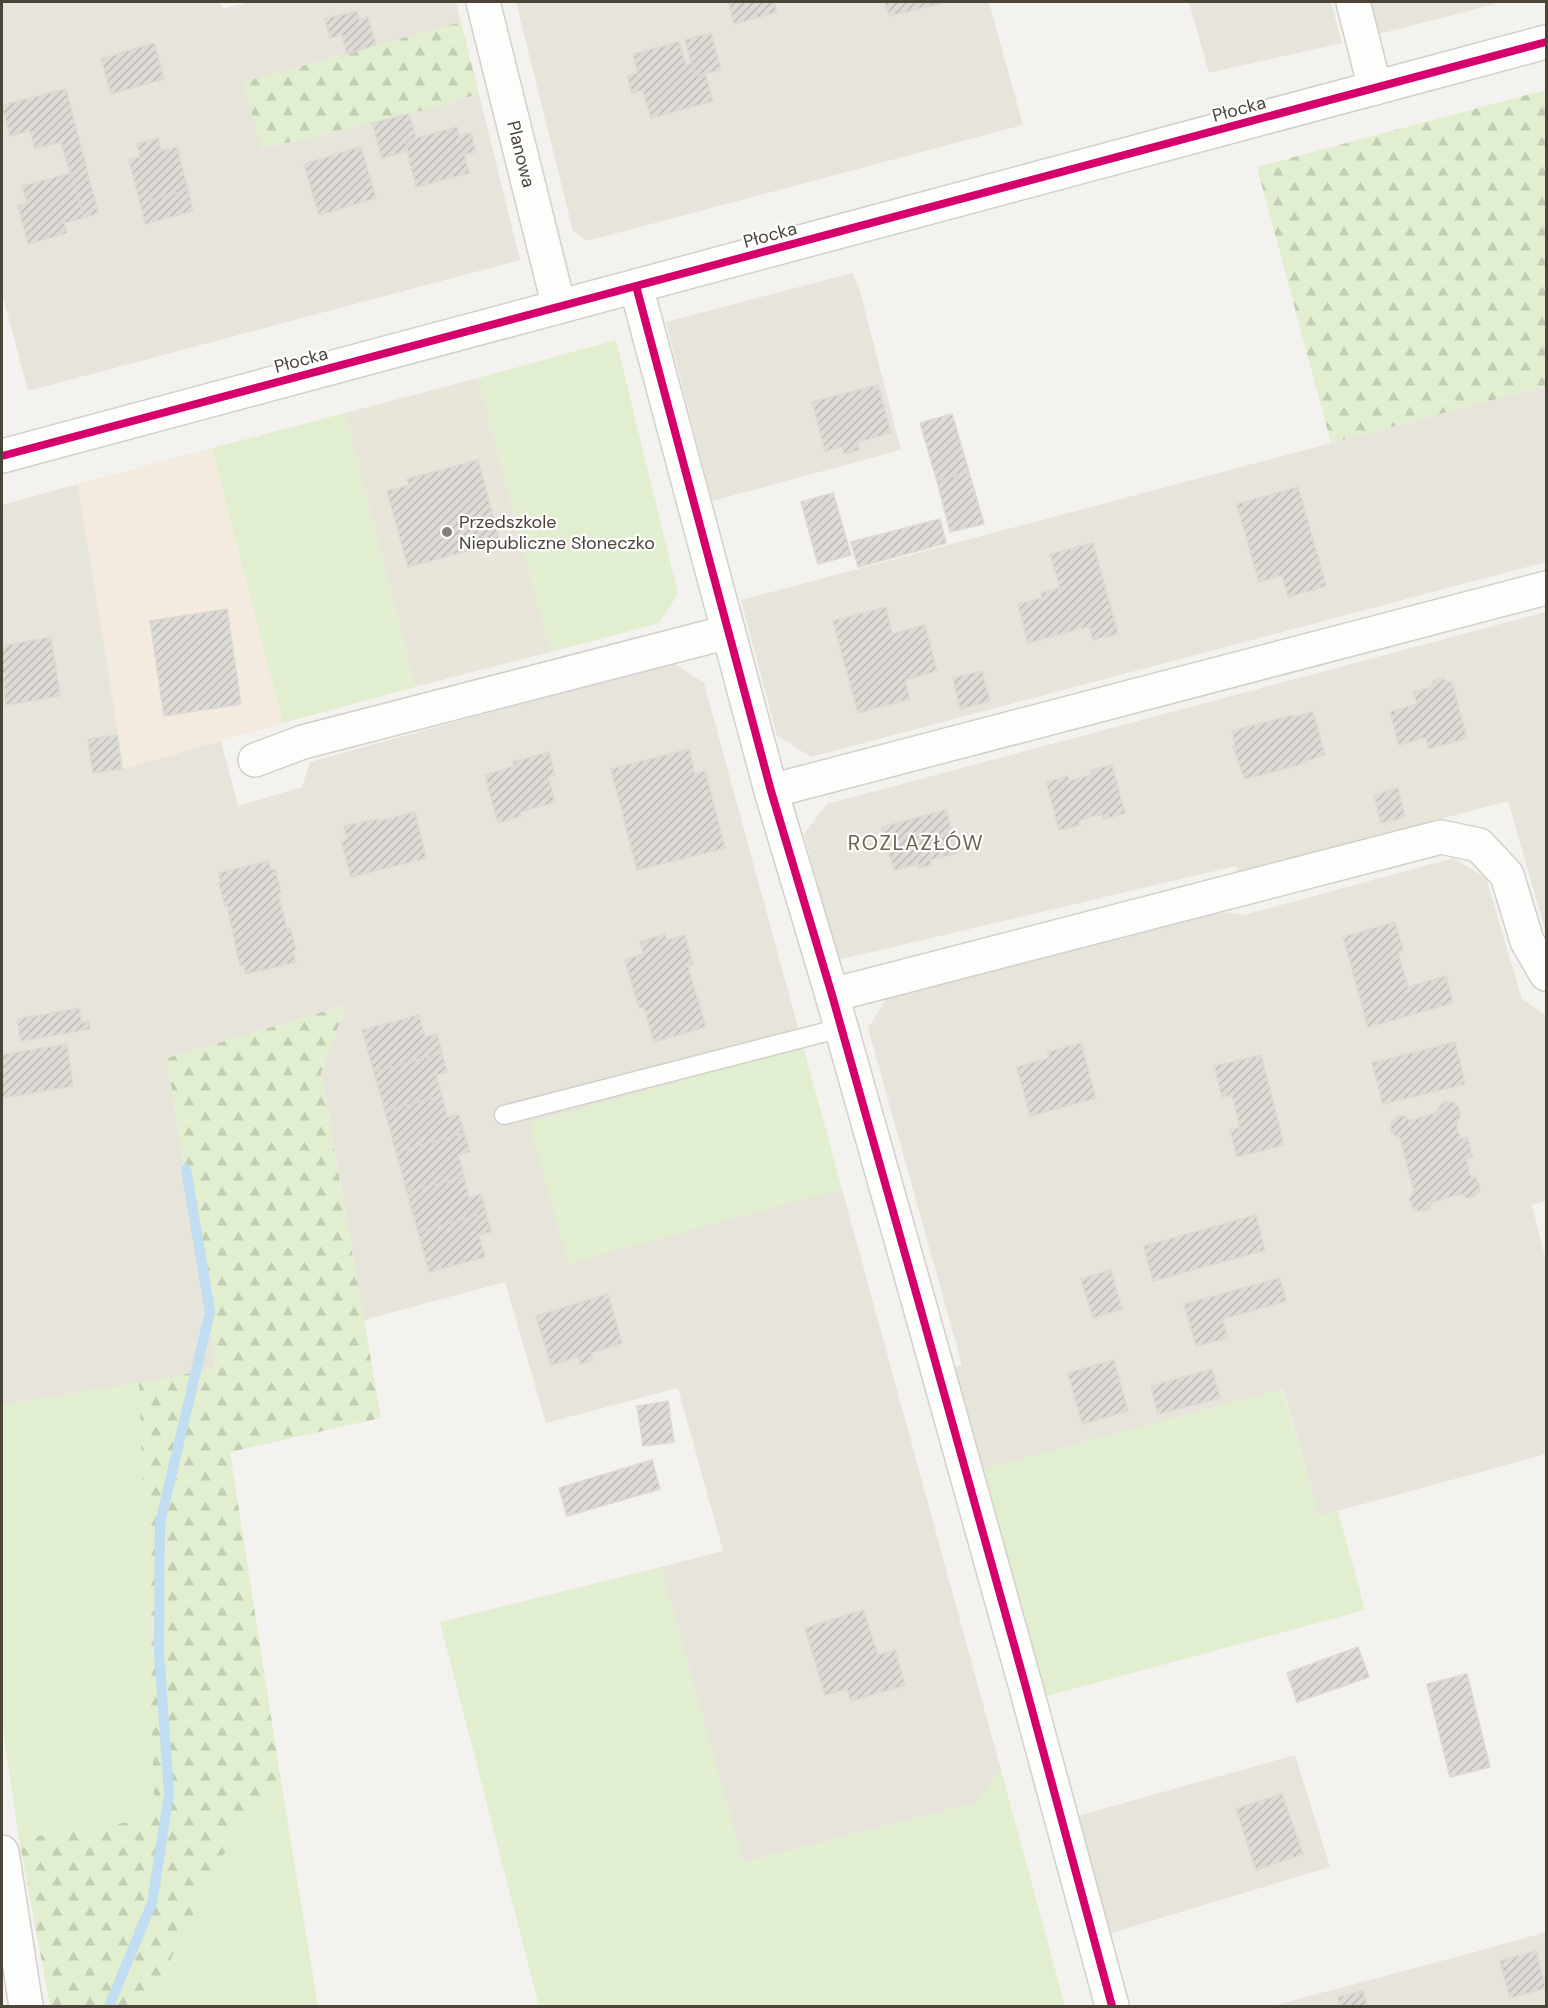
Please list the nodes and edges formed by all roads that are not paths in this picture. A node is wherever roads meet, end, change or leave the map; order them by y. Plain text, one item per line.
1 (483, 2) edge
2 (1353, 2) edge
3 (1546, 42) edge
4 (1375, 88) junction
5 (636, 286) junction
6 (558, 307) junction
7 (2, 456) edge
8 (1546, 588) edge
9 (728, 632) junction
10 (255, 760) dead end
11 (771, 792) junction
12 (1546, 974) edge
13 (832, 995) junction
14 (841, 1028) junction
15 (504, 1114) dead end
16 (2, 1852) edge
17 (26, 2007) edge
18 (1112, 2007) edge

1 - 6 street, Planowa
2 - 4 street
3 - 4 street, Płocka
4 - 5 street, Płocka
5 - 6 street, Płocka
5 - 9 street
6 - 7 street, Płocka
8 - 11 street
9 - 10 street
9 - 11 street
11 - 13 street
12 - 13 street
13 - 14 street
14 - 15 lane
14 - 18 street
16 - 17 street

